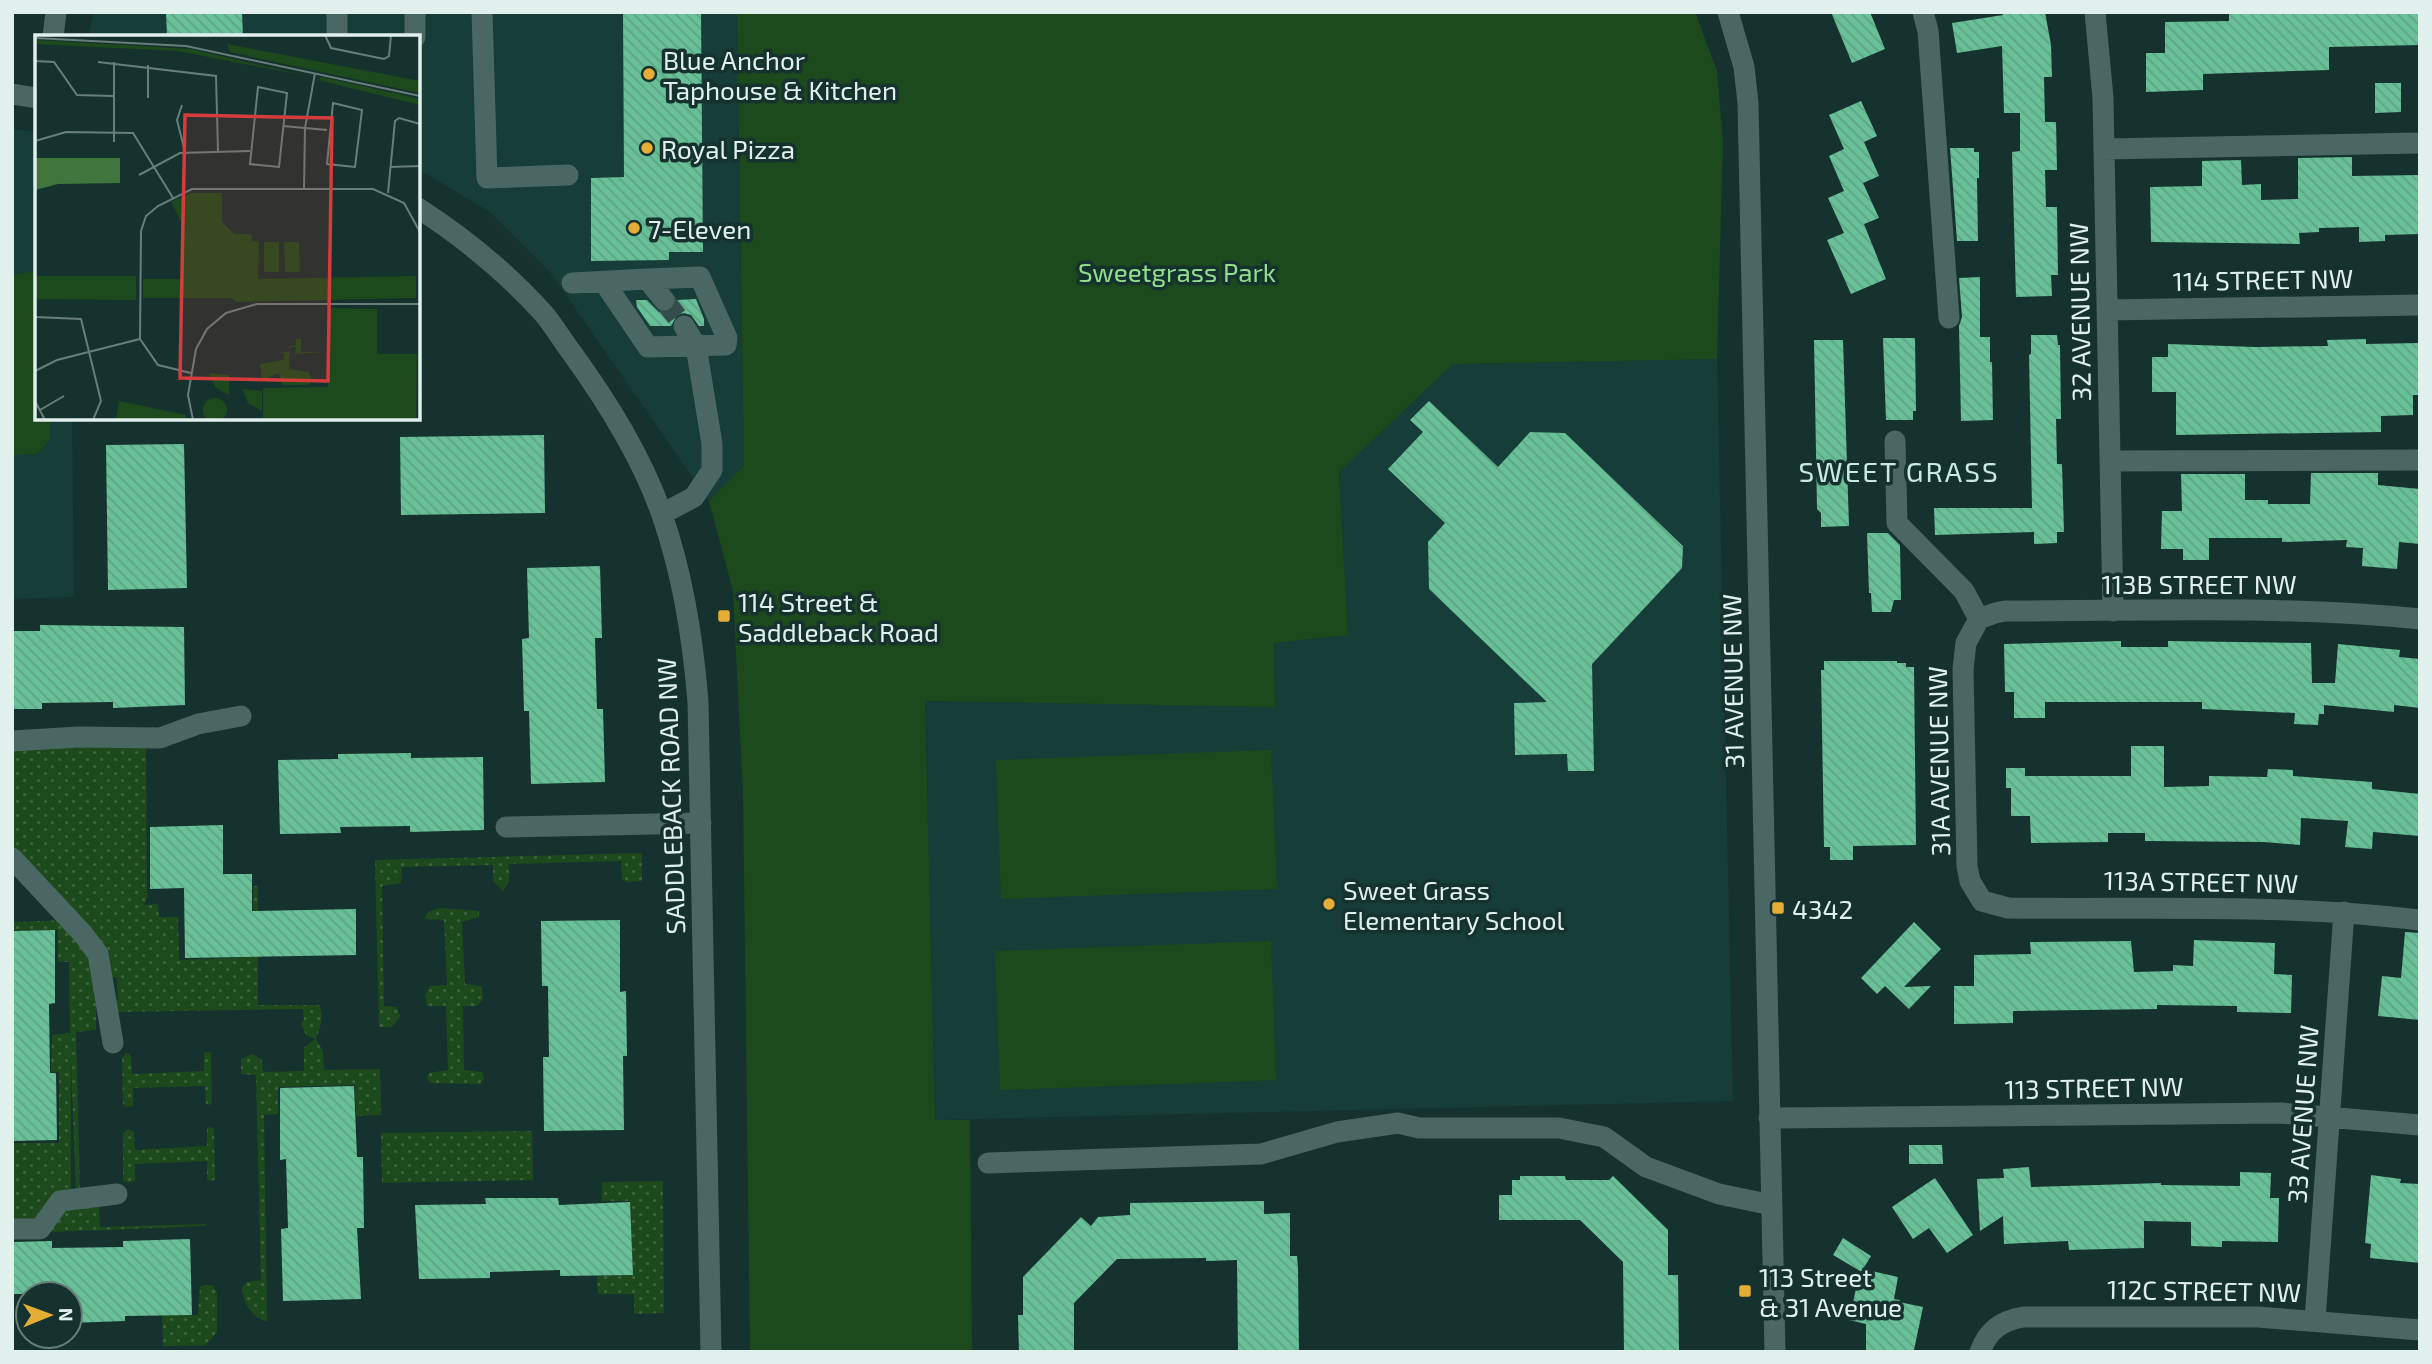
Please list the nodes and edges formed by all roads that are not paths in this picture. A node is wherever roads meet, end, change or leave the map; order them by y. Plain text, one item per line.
1 (57, 12) edge
2 (415, 12) edge
3 (482, 12) edge
4 (1728, 12) edge
5 (1923, 12) edge
6 (2095, 12) edge
7 (53, 35) edge
8 (415, 35) edge
9 (12, 94) edge
10 (35, 98) edge
11 (2420, 144) edge
12 (2104, 149) junction
13 (568, 175) dead end
14 (420, 210) edge
15 (647, 279) junction
16 (604, 282) junction
17 (572, 283) dead end
18 (664, 300) tunnel mouth
19 (2420, 306) edge
20 (2107, 310) junction
21 (1949, 318) dead end
22 (684, 326) tunnel mouth
23 (696, 346) junction
24 (1895, 441) dead end
25 (2420, 460) edge
26 (2110, 461) junction
27 (662, 514) junction
28 (2113, 611) junction
29 (1979, 619) junction
30 (2420, 619) edge
31 (241, 716) dead end
32 (12, 741) edge
33 (701, 823) junction
34 (506, 827) dead end
35 (12, 858) edge
36 (1982, 901) joint
37 (2344, 912) junction
38 (2420, 920) edge
39 (113, 1043) dead end
40 (2330, 1115) junction
41 (1769, 1118) junction
42 (2420, 1125) edge
43 (988, 1163) dead end
44 (117, 1194) dead end
45 (1772, 1205) junction
46 (12, 1229) edge
47 (2315, 1320) junction
48 (2420, 1330) edge
49 (711, 1352) edge
50 (1775, 1352) edge
51 (1980, 1352) edge

1 - 7 street
2 - 8 street
3 - 13 street
4 - 41 street, 31 AVENUE NW
5 - 21 street
6 - 12 street, 32 AVENUE NW
9 - 10 street
11 - 12 street
12 - 20 street, 32 AVENUE NW
14 - 27 street, SADDLEBACK ROAD NW
15 - 16 street
15 - 18 street
15 - 23 street
16 - 17 street
16 - 23 street
19 - 20 street, 114 STREET NW
20 - 26 street, 32 AVENUE NW
22 - 23 street
23 - 27 street
24 - 29 street
25 - 26 street
26 - 28 street, 32 AVENUE NW
27 - 33 street, SADDLEBACK ROAD NW
28 - 29 street, 113B STREET NW
28 - 30 street, 113B STREET NW
29 - 36 street, 31A AVENUE NW
31 - 32 street
33 - 34 street
33 - 49 street, SADDLEBACK ROAD NW
35 - 39 street
36 - 37 street, 113A STREET NW
37 - 38 street, 113A STREET NW
37 - 40 street, 33 AVENUE NW
40 - 41 street, 113 STREET NW
40 - 42 street, 113 STREET NW
40 - 47 street, 33 AVENUE NW
41 - 45 street, 31 AVENUE NW
43 - 45 street
44 - 46 street
45 - 50 street, 31 AVENUE NW
47 - 48 street, 112C STREET NW
47 - 51 street, 112C STREET NW

